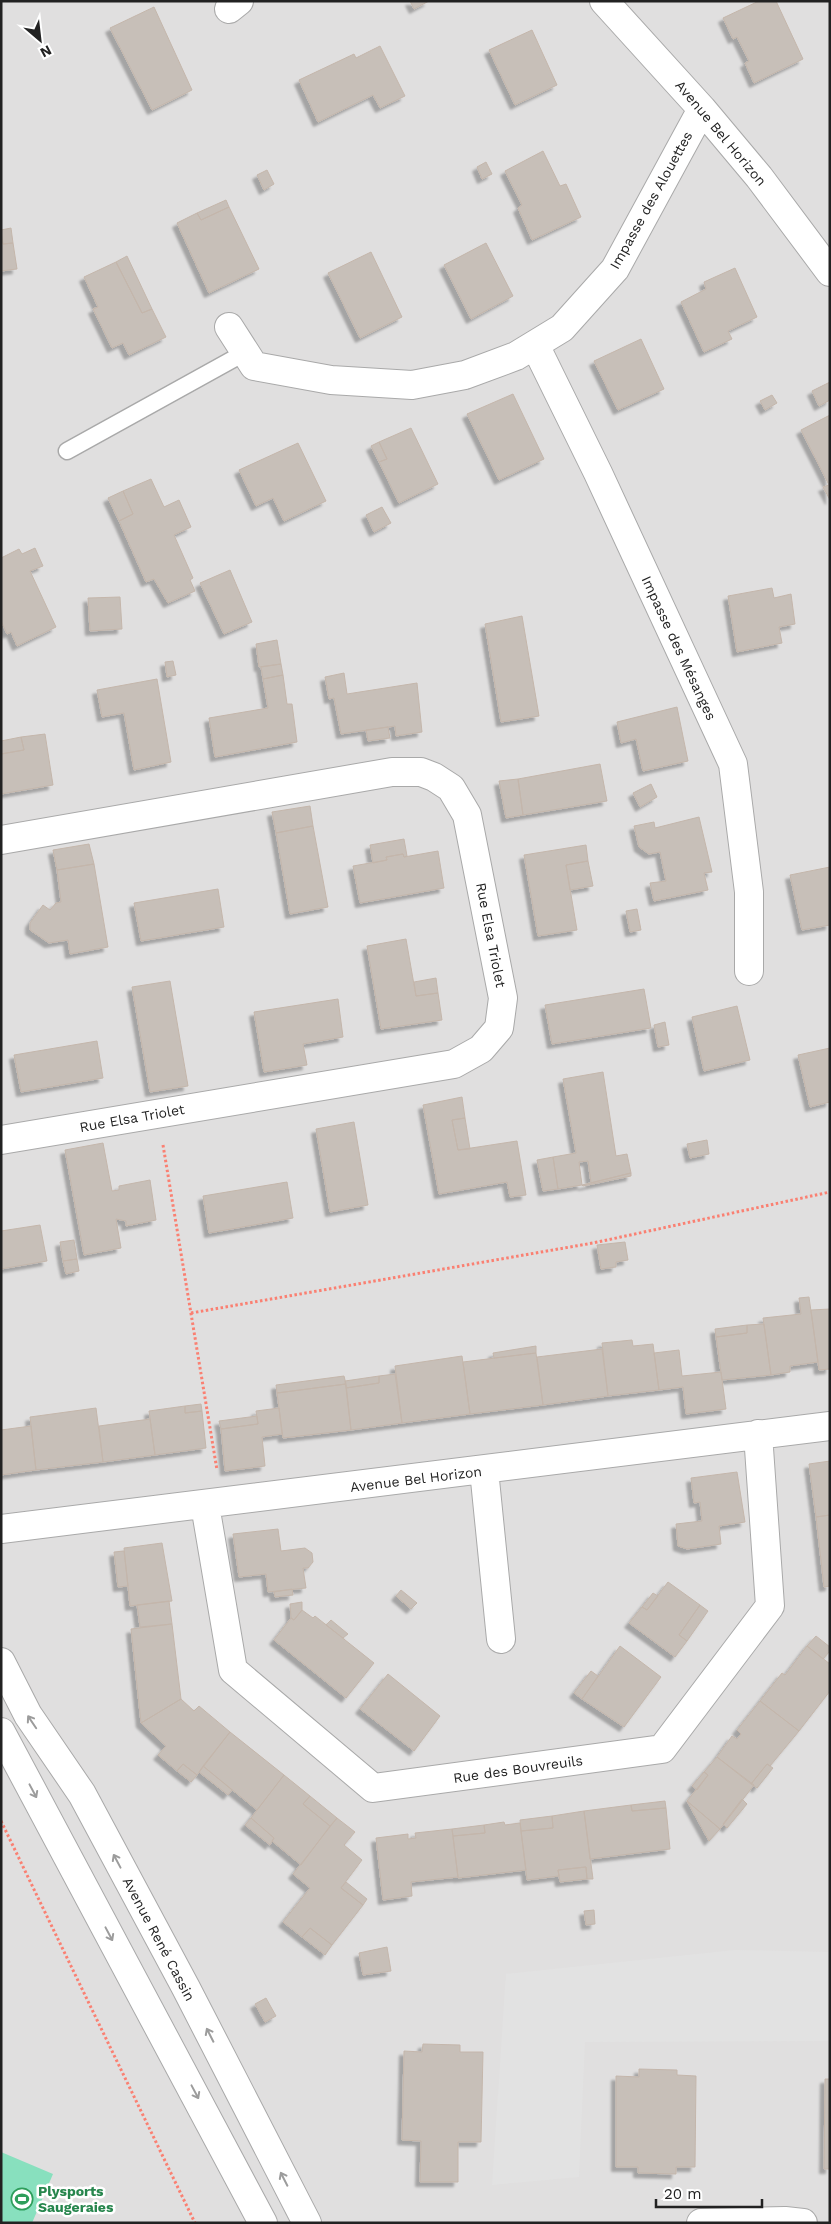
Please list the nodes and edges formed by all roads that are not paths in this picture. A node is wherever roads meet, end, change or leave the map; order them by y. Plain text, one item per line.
1 (604, 1) edge
2 (702, 109) junction
3 (830, 272) edge
4 (229, 327) dead end
5 (535, 344) junction
6 (246, 352) junction
7 (67, 451) dead end
8 (1, 840) edge
9 (749, 971) dead end
10 (1, 1140) edge
11 (830, 1426) edge
12 (758, 1434) junction
13 (484, 1470) junction
14 (214, 1504) junction
15 (1, 1529) edge
16 (501, 1639) dead end
17 (1, 1662) edge
18 (1, 1732) edge
19 (791, 2222) edge
20 (263, 2223) edge
21 (307, 2223) edge
22 (701, 2223) edge

1 - 2 street, Avenue Bel Horizon
2 - 3 street, Avenue Bel Horizon
2 - 5 street, Impasse des Alouettes
4 - 6 street, Impasse des Alouettes
5 - 6 street, Impasse des Alouettes
5 - 9 street, Impasse des Mésanges
6 - 7 lane
8 - 10 street, Rue Elsa Triolet
11 - 12 street, Avenue Bel Horizon
12 - 13 street, Avenue Bel Horizon
12 - 14 street, Rue des Bouvreuils
13 - 14 street, Avenue Bel Horizon
13 - 16 street
14 - 15 street, Avenue Bel Horizon
21 -> 17 street, Avenue René Cassin
18 -> 20 street
19 - 22 street

